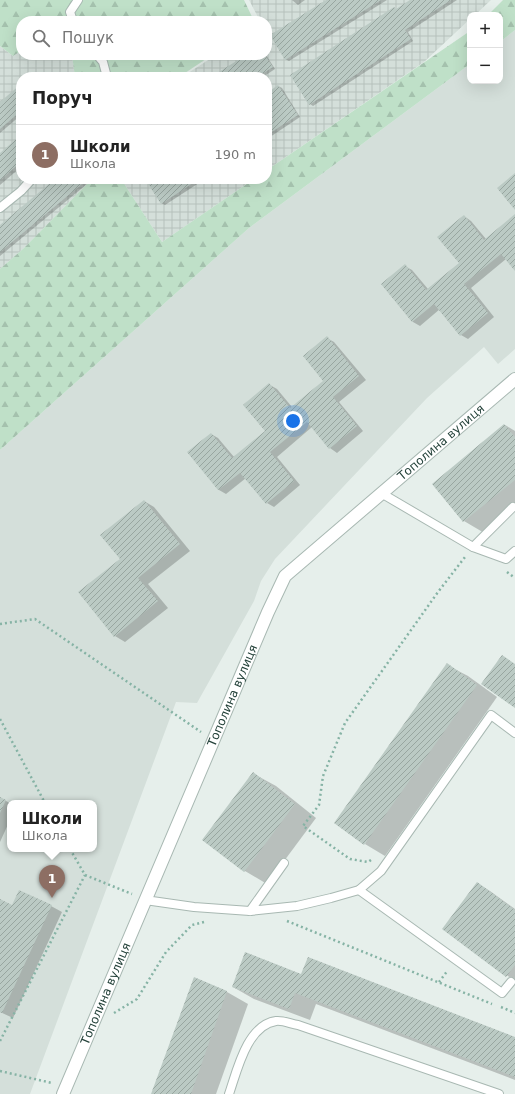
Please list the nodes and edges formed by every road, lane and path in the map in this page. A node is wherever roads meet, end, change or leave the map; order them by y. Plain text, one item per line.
1 (78, 0) edge
2 (71, 16) edge
3 (102, 60) edge
4 (106, 72) edge
5 (27, 184) edge
6 (0, 208) edge
7 (515, 379) edge
8 (381, 493) junction
9 (513, 507) dead end
10 (473, 548) junction
11 (515, 550) edge
12 (0, 624) edge
13 (0, 719) edge
14 (515, 732) edge
15 (213, 741) junction
16 (43, 800) edge
17 (72, 852) edge
18 (374, 859) dead end
19 (284, 863) dead end
20 (84, 875) junction
21 (359, 890) junction
22 (145, 900) junction
23 (250, 910) junction
24 (283, 919) dead end
25 (205, 921) dead end
26 (511, 982) dead end
27 (515, 1013) edge
28 (112, 1014) dead end
29 (0, 1041) edge
30 (0, 1072) edge
31 (64, 1090) edge
32 (228, 1094) edge
33 (499, 1094) edge

1 - 2 lane
3 - 4 lane
5 - 6 lane
7 - 8 street, Тополина вулиця
8 - 10 lane
8 - 15 street, Тополина вулиця
9 - 10 lane
10 - 11 lane
10 - 18 path
12 - 15 path
13 - 16 path
14 - 21 lane
15 - 22 street, Тополина вулиця
17 - 20 path
19 - 23 lane
20 - 22 path
20 - 29 path
21 - 23 lane
21 - 26 lane
22 - 23 lane
22 - 31 street, Тополина вулиця
24 - 27 path
25 - 28 path
30 - 31 path
32 - 33 lane

